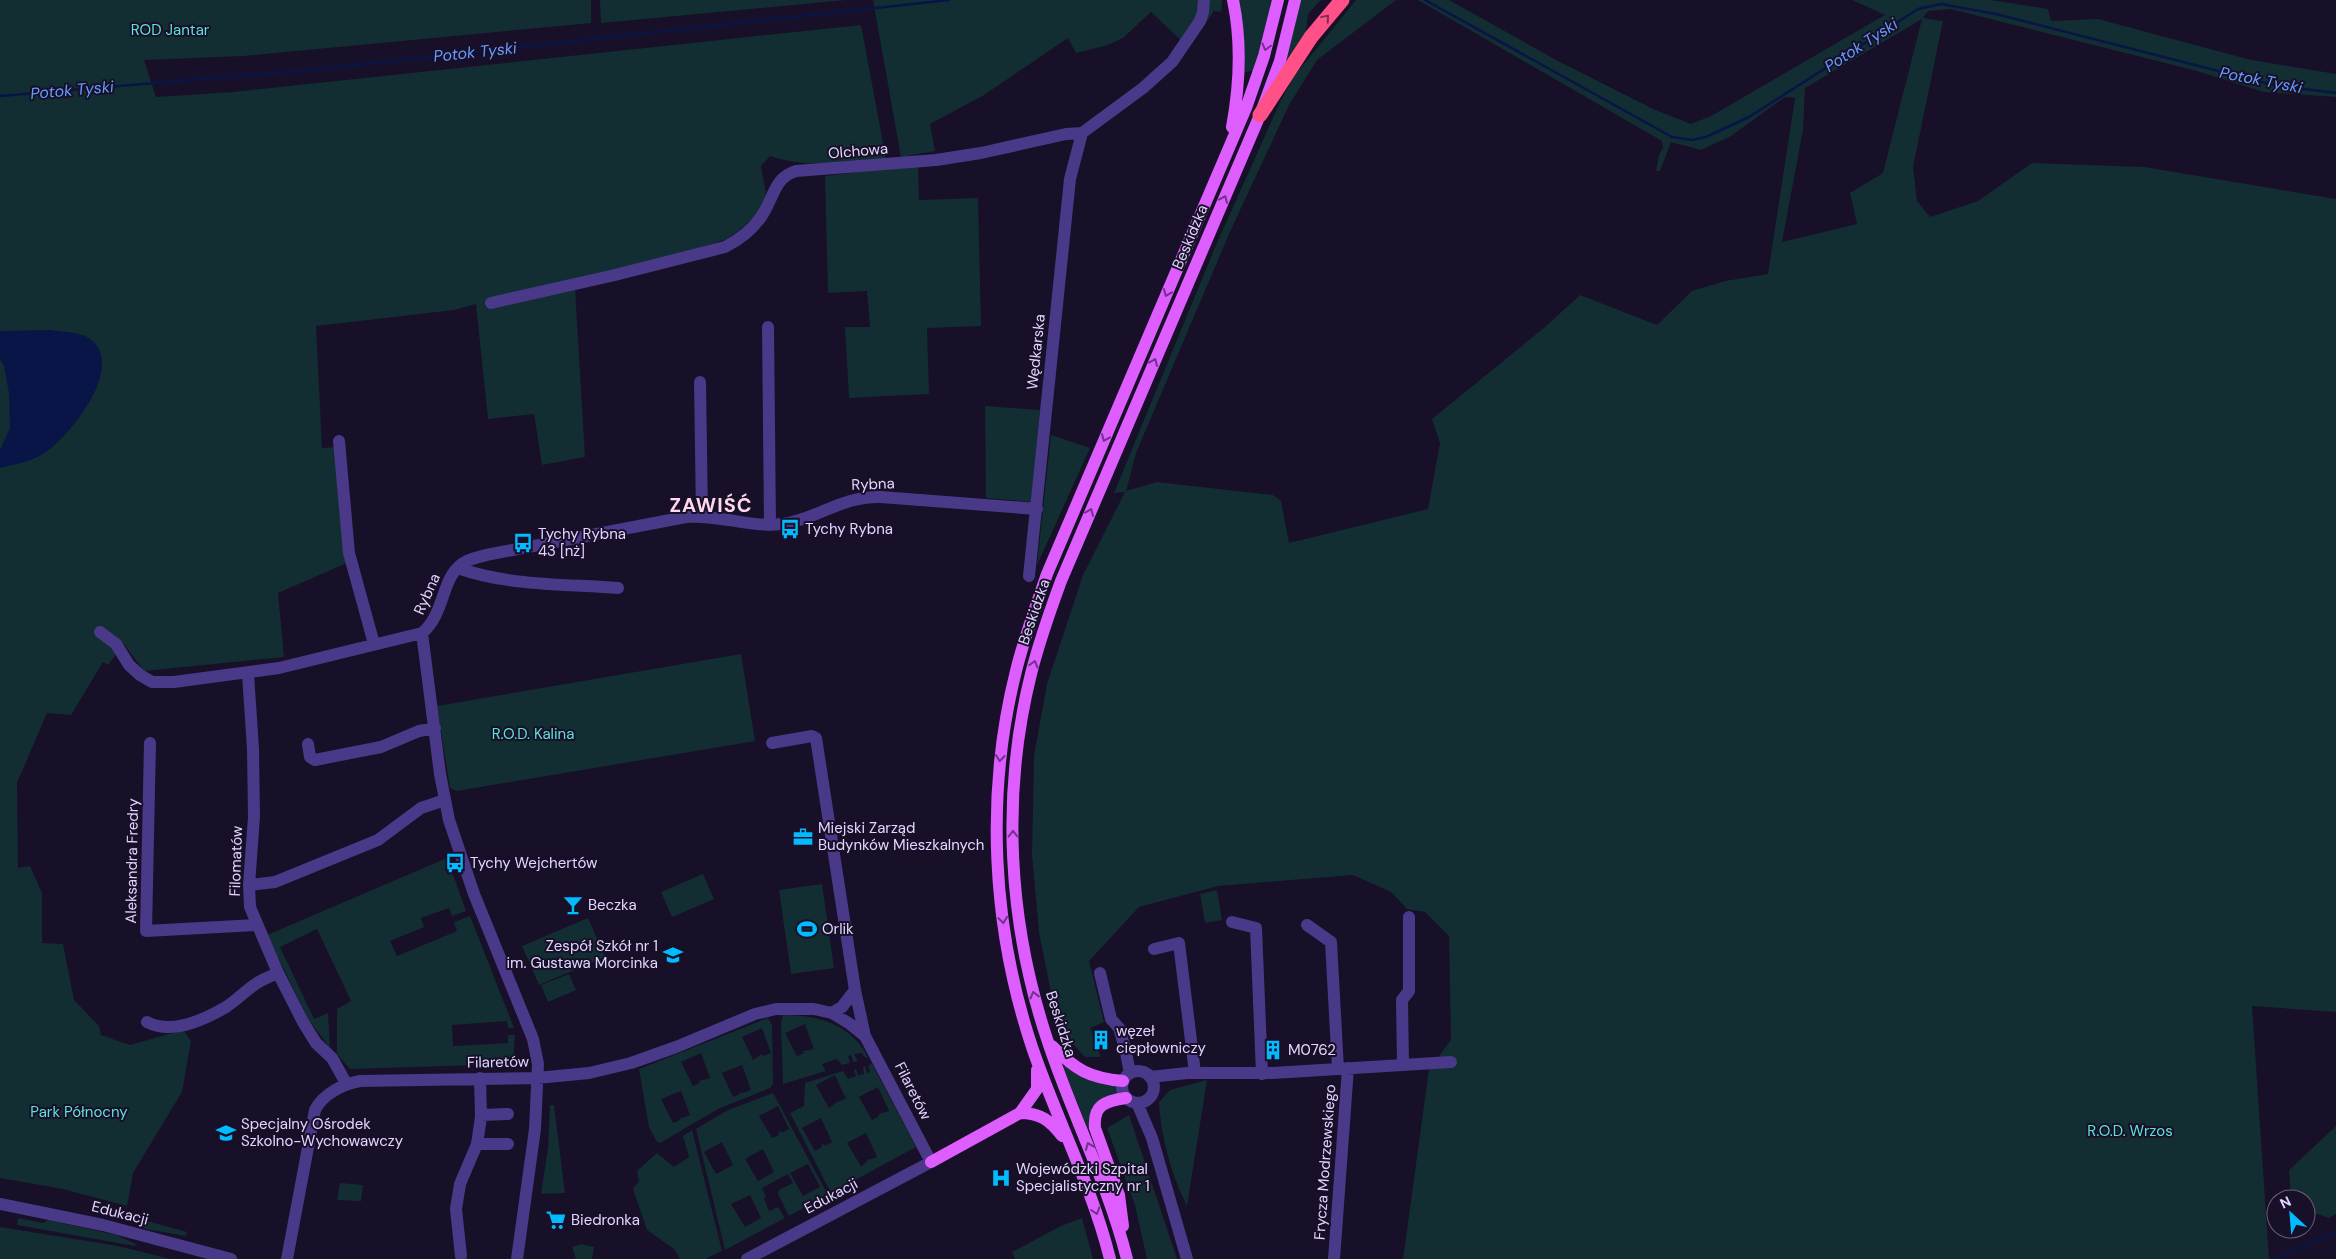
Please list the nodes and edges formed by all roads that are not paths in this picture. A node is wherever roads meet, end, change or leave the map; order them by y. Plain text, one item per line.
1 (1204, 0) edge
2 (1232, 0) edge
3 (1278, 0) edge
4 (1295, 0) edge
5 (1342, 0) edge
6 (1260, 115) junction
7 (1082, 133) junction
8 (1227, 151) junction
9 (491, 303) dead end
10 (768, 327) dead end
11 (700, 382) dead end
12 (340, 441) dead end
13 (1037, 509) junction
14 (702, 516) junction
15 (770, 525) junction
16 (458, 568) junction
17 (1029, 576) dead end
18 (618, 588) dead end
19 (100, 632) dead end
20 (422, 633) junction
21 (374, 644) junction
22 (248, 674) junction
23 (435, 728) junction
24 (150, 742) dead end
25 (772, 743) dead end
26 (308, 744) dead end
27 (445, 800) junction
28 (249, 885) junction
29 (1410, 917) dead end
30 (1232, 922) dead end
31 (256, 925) junction
32 (1307, 925) dead end
33 (1154, 949) dead end
34 (278, 973) junction
35 (1100, 973) dead end
36 (855, 990) junction
37 (832, 1013) junction
38 (147, 1022) dead end
39 (865, 1036) junction
40 (1047, 1041) junction
41 (1032, 1048) junction
42 (1451, 1062) dead end
43 (1403, 1065) junction
44 (1343, 1069) junction
45 (1195, 1073) junction
46 (1262, 1074) junction
47 (480, 1078) junction
48 (537, 1078) junction
49 (346, 1083) junction
50 (1138, 1086) junction
51 (508, 1114) dead end
52 (1020, 1114) junction
53 (481, 1115) junction
54 (477, 1144) junction
55 (508, 1144) dead end
56 (1072, 1149) junction
57 (930, 1162) junction
58 (0, 1204) edge
59 (1123, 1241) junction
60 (461, 1256) dead end
61 (231, 1259) edge
62 (287, 1259) edge
63 (516, 1259) edge
64 (747, 1259) edge
65 (1110, 1259) edge
66 (1127, 1259) edge
67 (1187, 1259) edge
68 (1334, 1259) edge

1 - 7 street, Olchowa
2 - 8 main road
3 -> 8 main road, Beskidzka
4 - 6 main road, Beskidzka
6 -> 5 highway
40 -> 6 main road, Beskidzka
7 - 9 street, Olchowa
7 - 13 street, Wędkarska
8 -> 41 main road, Beskidzka
10 - 15 street
11 - 14 street
12 - 21 street
13 - 15 street, Rybna
13 - 17 street, Wędkarska
14 - 15 street, Rybna
14 - 16 street, Rybna
16 - 18 street
16 - 20 street, Rybna
19 - 22 street, Rybna
20 - 21 street, Rybna
20 - 23 street
21 - 22 street, Rybna
22 - 28 street, Filomatów
23 - 26 street
23 - 27 street
24 - 31 street, Aleksandra Fredry
25 - 36 street, Filaretów
27 - 28 street
27 - 48 street
28 - 31 street, Filomatów
29 - 43 street
30 - 46 street
31 - 34 street, Filomatów
32 - 44 street
33 - 45 street
34 - 38 street
34 - 49 street, Filomatów
35 - 50 street
36 - 37 street
36 - 39 street, Filaretów
37 - 39 street, Filaretów
37 - 48 street, Filaretów
39 - 57 street, Filaretów
40 - 50 main road
59 -> 40 main road, Beskidzka
41 - 52 main road
41 - 56 main road, Beskidzka
42 - 43 street, Frycza Modrzewskiego
43 - 44 street, Frycza Modrzewskiego
44 - 46 street, Frycza Modrzewskiego
44 - 68 street, Frycza Modrzewskiego
45 - 46 street, Frycza Modrzewskiego
45 - 50 street
47 - 48 street, Filaretów
47 - 49 street, Filaretów
47 - 53 street
48 - 63 street
49 - 62 street
50 - 59 main road
50 - 67 street
51 - 53 street
52 - 56 main road
52 - 57 main road
53 - 54 street
54 - 55 street
54 - 60 street
56 -> 65 main road, Beskidzka
57 - 64 street, Edukacji
58 - 61 street, Edukacji
59 - 66 main road, Beskidzka

